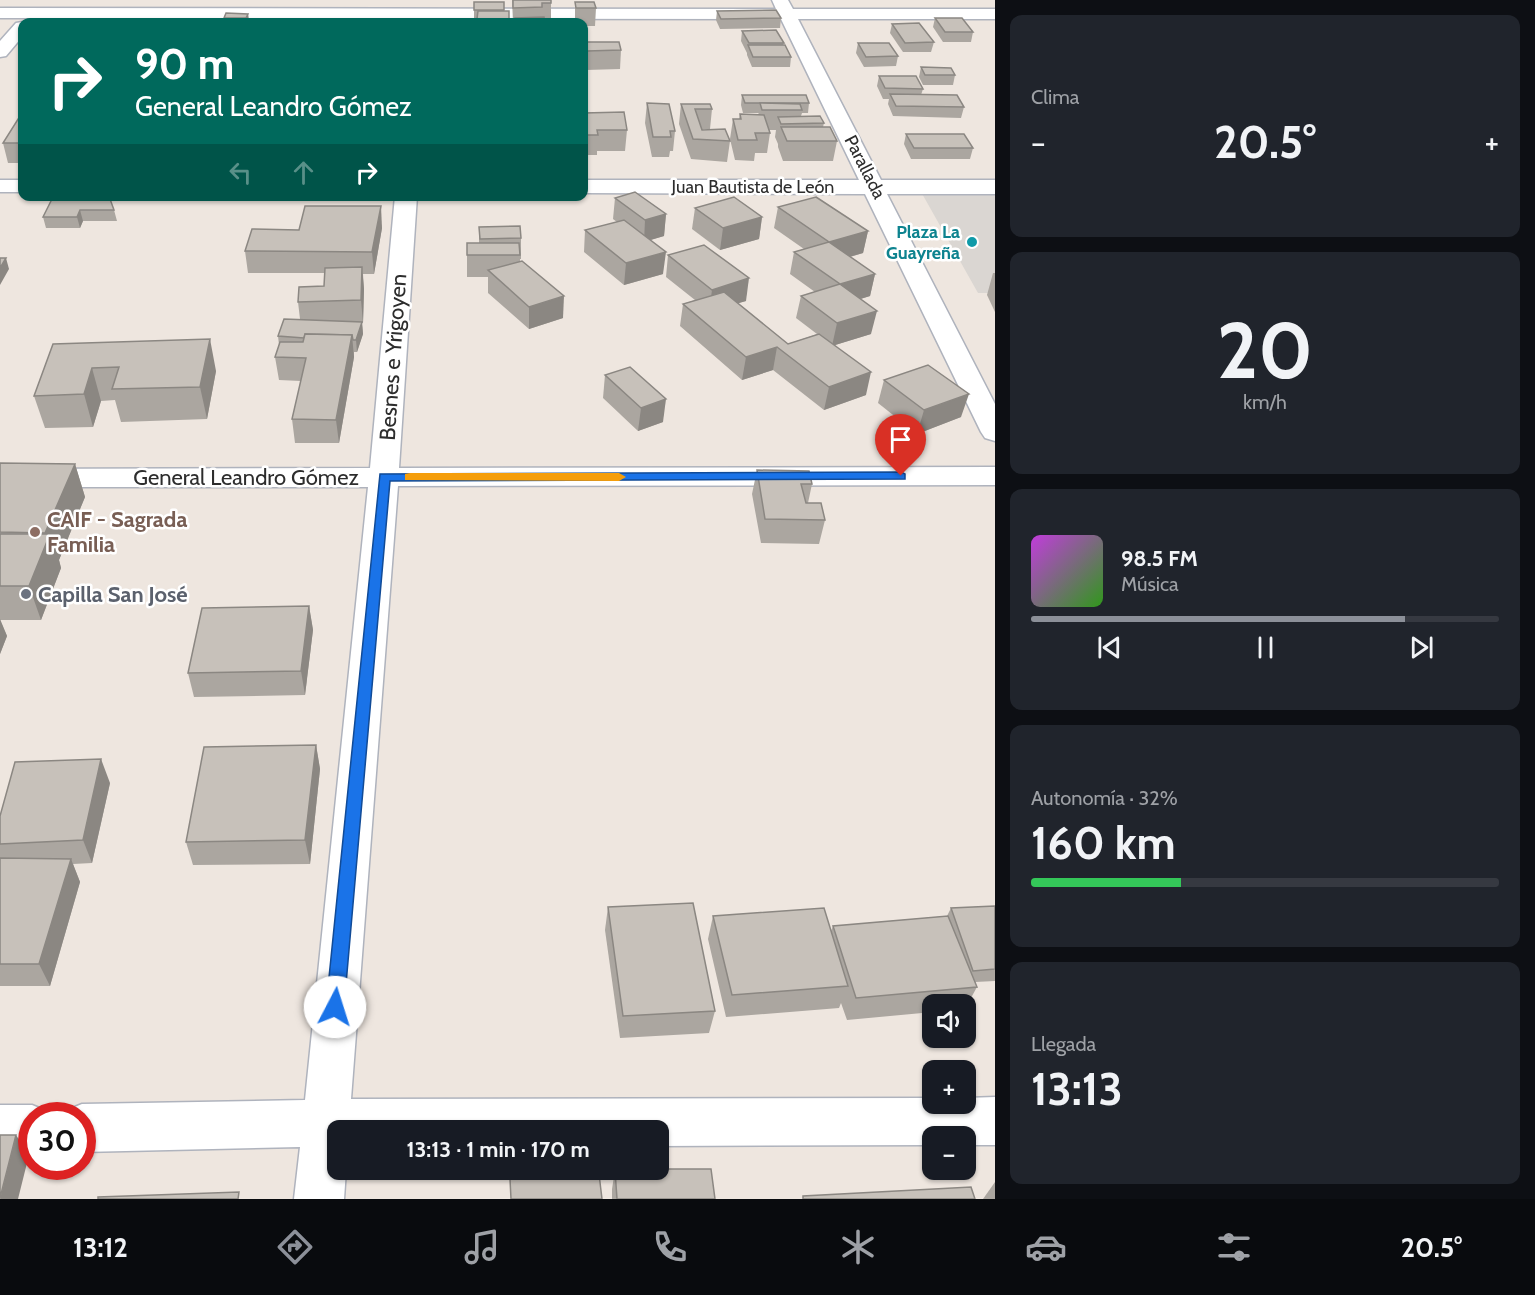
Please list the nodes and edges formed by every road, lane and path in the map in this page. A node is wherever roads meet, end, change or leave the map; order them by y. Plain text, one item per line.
1 (47, 0) edge
2 (784, 7) edge
3 (421, 12) edge
4 (0, 13) edge
5 (995, 14) edge
6 (18, 18) edge
7 (31, 18) edge
8 (159, 18) edge
9 (18, 32) edge
10 (0, 52) edge
11 (0, 186) edge
12 (18, 186) edge
13 (588, 187) edge
14 (874, 187) junction
15 (995, 187) edge
16 (406, 201) edge
17 (995, 432) edge
18 (995, 476) edge
19 (384, 477) junction
20 (0, 478) edge
21 (995, 1121) edge
22 (324, 1123) junction
23 (96, 1128) edge
24 (18, 1129) edge
25 (0, 1130) edge
26 (319, 1199) edge

1 - 7 street
2 - 3 street
2 - 5 street
2 - 14 street, Parallada
3 - 8 street
4 - 6 street
9 - 10 street
11 - 12 street
13 - 14 street, Juan Bautista de León
14 - 15 street, Juan Bautista de León
14 - 17 street, Parallada
16 - 19 street, Besnes e Yrigoyen
18 - 19 street, General Leandro Gómez
19 - 20 street, General Leandro Gómez
19 - 22 street, Besnes e Yrigoyen
21 - 22 street
22 - 23 street
22 - 26 street, Besnes e Yrigoyen
24 - 25 street

